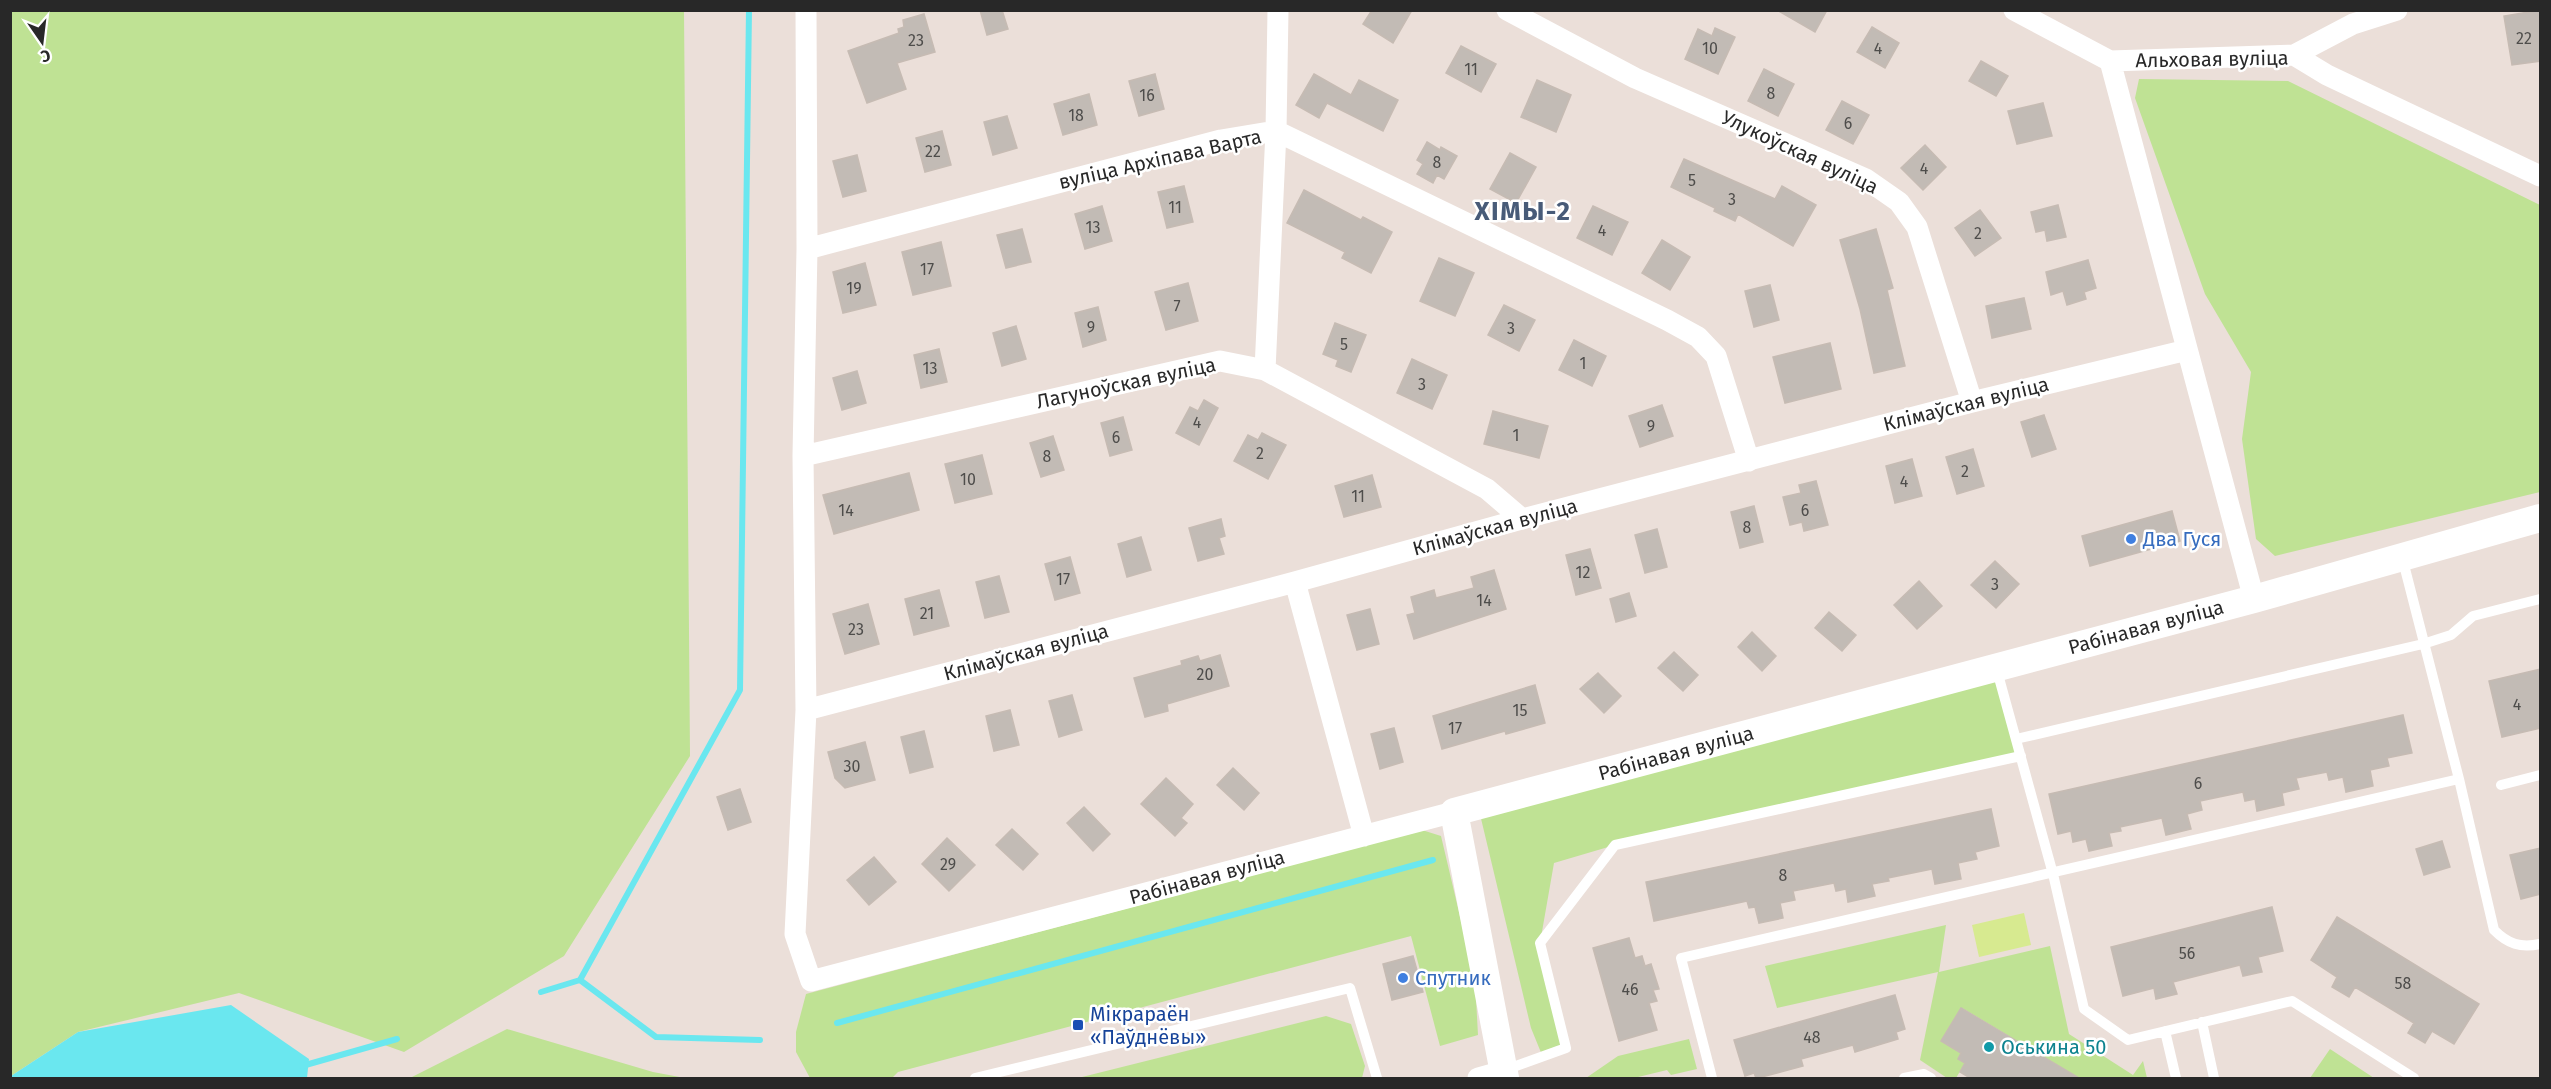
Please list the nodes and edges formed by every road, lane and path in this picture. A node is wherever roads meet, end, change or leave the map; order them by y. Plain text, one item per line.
1 (806, 10) edge
2 (1278, 10) edge
3 (1507, 10) edge
4 (2014, 10) edge
5 (2397, 10) edge
6 (2294, 55) junction
7 (2110, 61) junction
8 (1276, 132) junction
9 (2541, 176) edge
10 (807, 249) junction
11 (2187, 350) junction
12 (1265, 370) junction
13 (1972, 402) junction
14 (803, 456) junction
15 (1749, 460) junction
16 (2541, 518) edge
17 (1522, 519) junction
18 (2402, 557) junction
19 (1295, 582) junction
20 (2254, 599) junction
21 (2541, 599) edge
22 (2423, 644) junction
23 (1996, 667) junction
24 (806, 710) junction
25 (2016, 739) junction
26 (2021, 756) junction
27 (2541, 775) edge
28 (2459, 779) junction
29 (2501, 785) dead end
30 (1454, 812) junction
31 (1364, 836) junction
32 (2053, 874) junction
33 (2541, 944) edge
34 (2202, 1022) junction
35 (2165, 1031) junction
36 (1495, 1076) edge
37 (975, 1078) edge
38 (1377, 1078) edge
39 (1712, 1078) edge
40 (1904, 1078) edge
41 (1931, 1078) edge
42 (2176, 1078) edge
43 (2214, 1078) edge
44 (2414, 1078) edge

1 - 10 street
2 - 8 street
3 - 13 street, Улукоўская вуліца
4 - 7 street, Альховая вуліца
5 - 6 street
6 - 7 street, Альховая вуліца
6 - 9 street, Альховая вуліца
7 - 11 street
8 - 10 street, вуліца Архіпава Варта
8 - 12 street
8 - 15 street, вуліца Архіпава Варта
10 - 14 street
11 - 13 street, Клімаўская вуліца
11 - 20 street
12 - 14 street, Лагуноўская вуліца
12 - 17 street, Лагуноўская вуліца
13 - 15 street, Клімаўская вуліца
14 - 24 street
15 - 17 street, Клімаўская вуліца
16 - 18 street, Рабінавая вуліца
17 - 19 street, Клімаўская вуліца
18 - 20 street, Рабінавая вуліца
18 - 22 lane
19 - 24 street, Клімаўская вуліца
19 - 31 street
20 - 23 street, Рабінавая вуліца
21 - 22 lane
22 - 25 lane
22 - 28 lane
23 - 25 lane
23 - 30 street, Рабінавая вуліца
24 - 31 street, Рабінавая вуліца
25 - 26 lane
26 - 32 lane
26 - 36 lane
27 - 29 lane
28 - 32 lane
28 - 33 lane
30 - 31 street, Рабінавая вуліца
30 - 36 street
32 - 35 lane
32 - 39 lane
34 - 35 lane
34 - 43 lane
34 - 44 lane
35 - 42 lane
37 - 38 lane
40 - 41 lane

